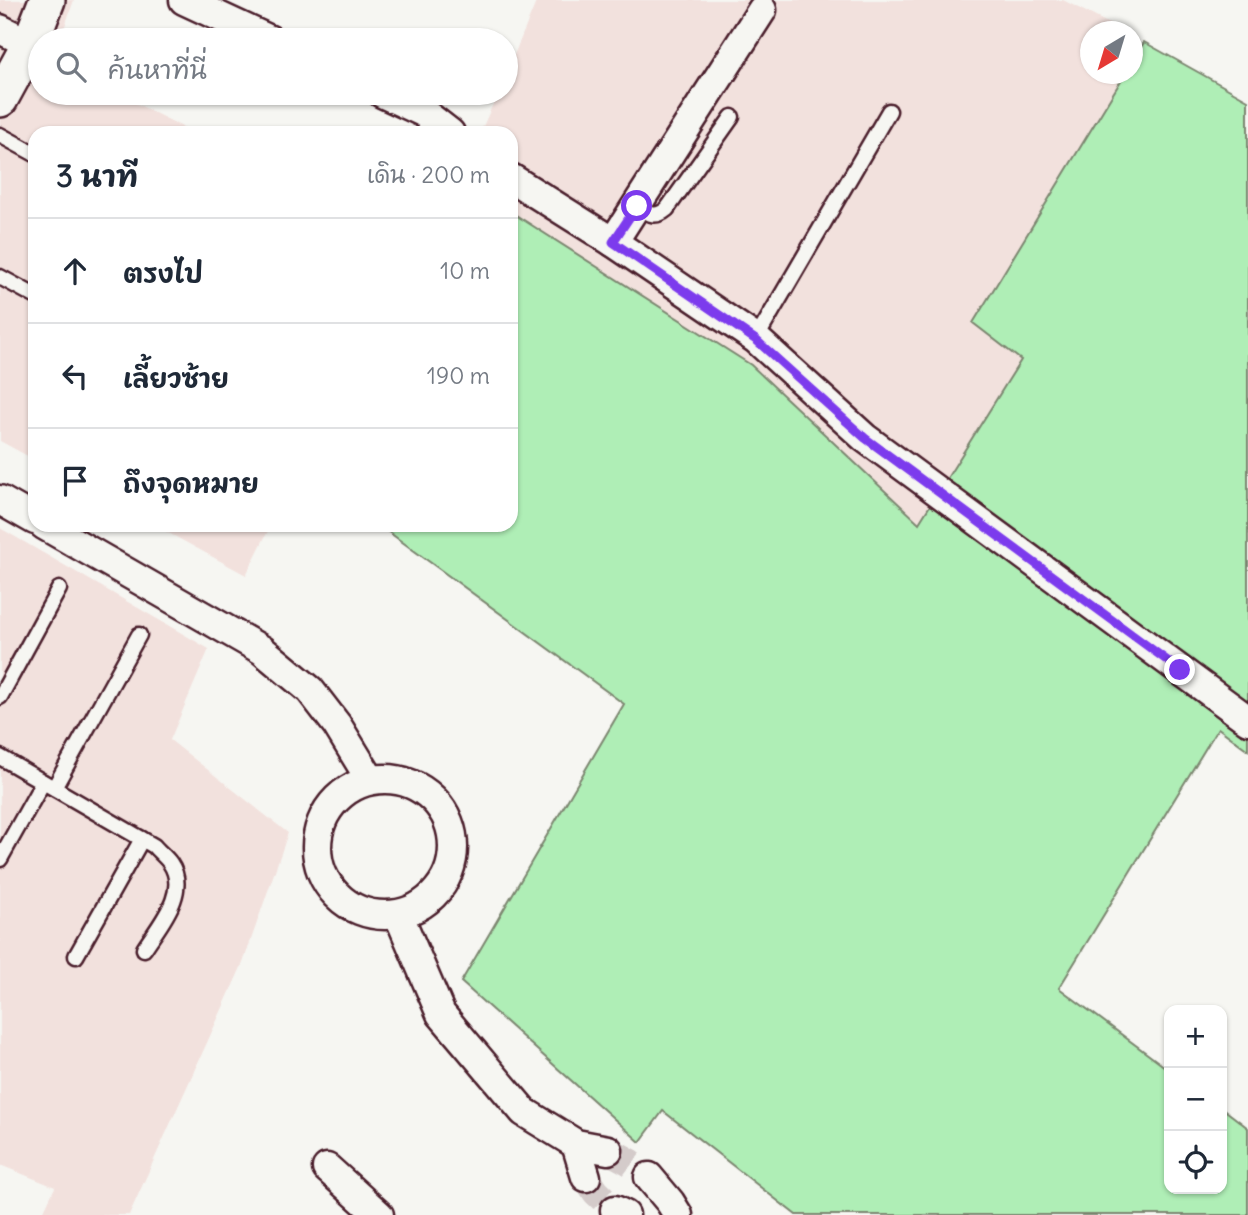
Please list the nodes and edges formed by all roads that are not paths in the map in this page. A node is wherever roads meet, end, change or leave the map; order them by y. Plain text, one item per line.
1 (47, 0) edge
2 (184, 0) edge
3 (762, 10) dead end
4 (244, 28) edge
5 (15, 36) edge
6 (0, 99) edge
7 (408, 105) edge
8 (889, 111) dead end
9 (732, 117) dead end
10 (441, 126) edge
11 (0, 135) edge
12 (28, 150) edge
13 (518, 182) edge
14 (637, 206) junction
15 (613, 242) junction
16 (0, 277) edge
17 (28, 292) edge
18 (756, 340) junction
19 (0, 500) edge
20 (28, 516) edge
21 (56, 532) edge
22 (59, 589) dead end
23 (139, 635) dead end
24 (0, 697) edge
25 (1248, 720) edge
26 (0, 757) edge
27 (370, 779) junction
28 (49, 785) junction
29 (142, 839) junction
30 (0, 859) edge
31 (399, 916) junction
32 (144, 949) dead end
33 (76, 956) dead end
34 (576, 1144) junction
35 (608, 1150) tunnel mouth
36 (327, 1168) dead end
37 (586, 1177) tunnel mouth
38 (649, 1177) tunnel mouth
39 (379, 1215) edge
40 (678, 1215) edge

1 - 5 street
2 - 4 street
3 - 14 street
5 - 6 street
7 - 10 street
8 - 18 lane
9 - 14 lane
11 - 12 lane
13 - 15 street
14 - 15 street
15 - 18 street
16 - 17 lane
18 - 25 street
19 - 20 street
21 - 27 street
22 - 24 lane
23 - 28 lane
26 - 28 lane
27 - 31 street
27 - 31 street
28 - 29 lane
28 - 30 lane
29 - 32 lane
29 - 33 lane
31 - 34 street
34 - 35 street
34 - 37 street
36 - 39 street
38 - 40 street

